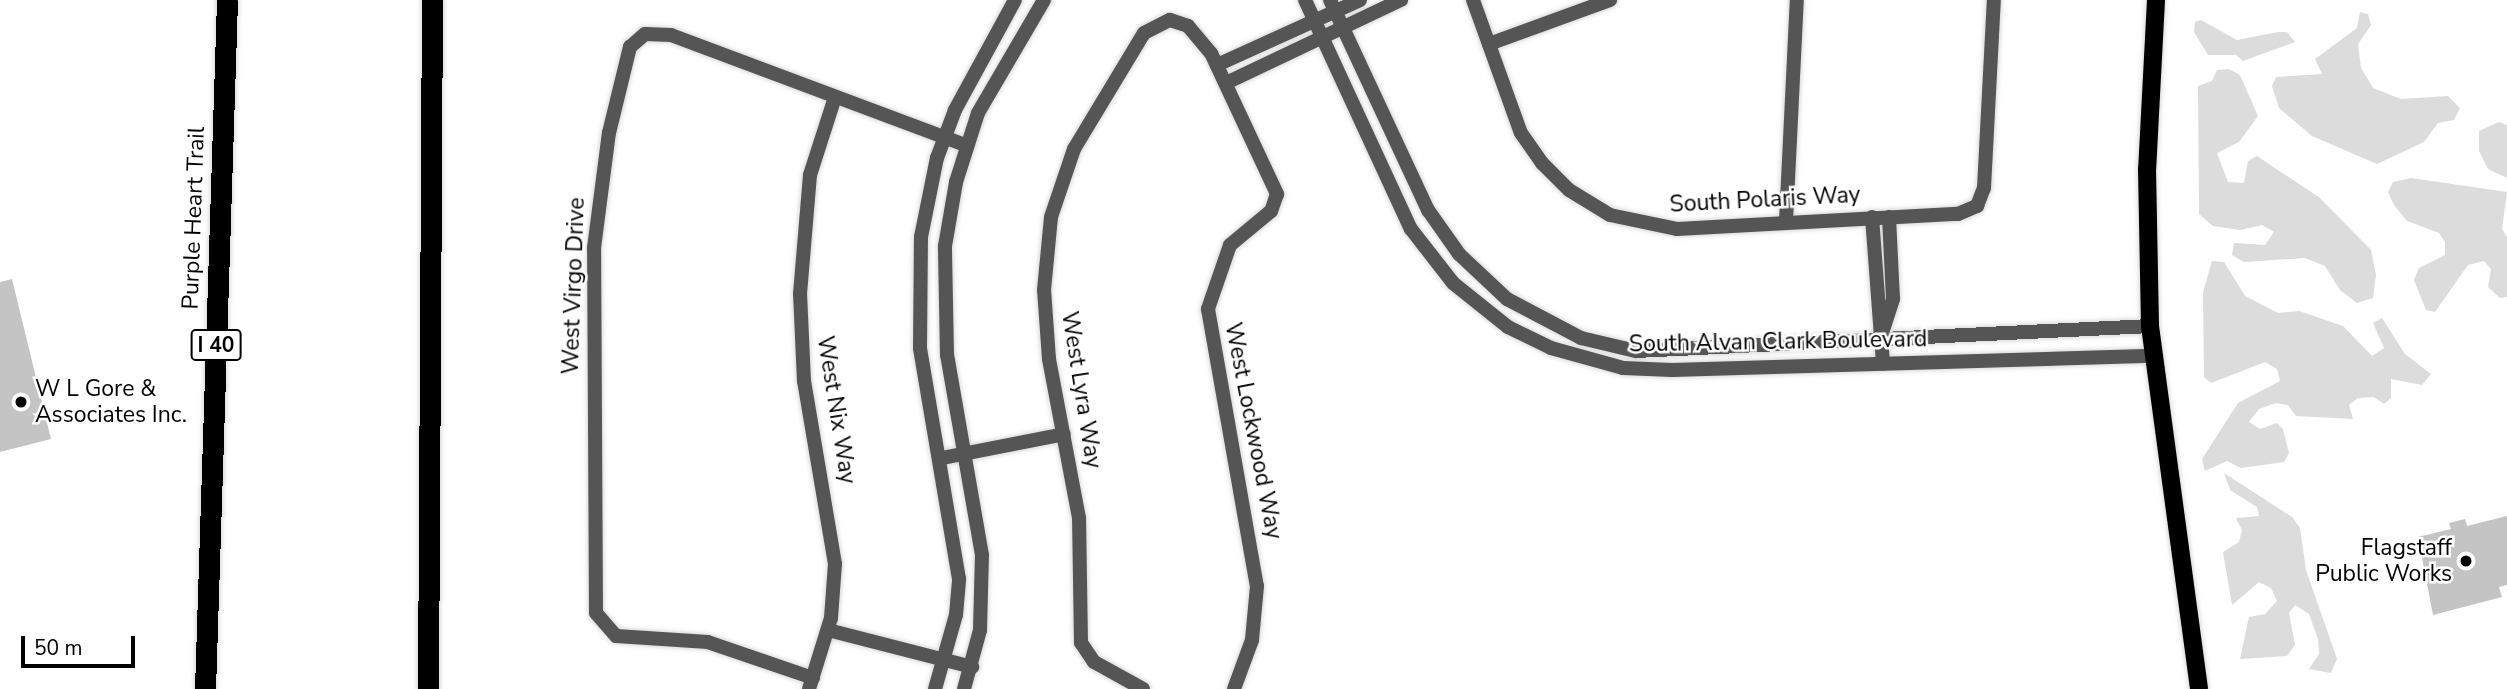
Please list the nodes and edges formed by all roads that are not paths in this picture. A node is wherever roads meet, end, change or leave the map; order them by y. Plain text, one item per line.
1 (227, 0) edge
2 (432, 0) edge
3 (1014, 0) edge
4 (1044, 0) edge
5 (1305, 0) edge
6 (1360, 0) edge
7 (1401, 0) edge
8 (1473, 0) edge
9 (1610, 0) edge
10 (1797, 0) edge
11 (1994, 0) edge
12 (2156, 0) edge
13 (1334, 6) edge
14 (1315, 22) junction
15 (1345, 27) junction
16 (1321, 38) junction
17 (1489, 44) junction
18 (1217, 65) junction
19 (1226, 83) junction
20 (835, 97) junction
21 (945, 138) junction
22 (965, 145) junction
23 (1889, 217) junction
24 (1872, 218) junction
25 (1786, 221) junction
26 (2150, 326) junction
27 (1883, 335) junction
28 (2152, 356) junction
29 (1883, 364) junction
30 (1064, 434) junction
31 (967, 453) junction
32 (942, 458) junction
33 (828, 629) junction
34 (944, 660) junction
35 (972, 667) junction
36 (811, 684) edge
37 (205, 689) edge
38 (428, 689) edge
39 (935, 689) edge
40 (964, 689) edge
41 (1143, 689) edge
42 (1234, 689) edge
43 (2199, 689) edge

1 - 37 highway, Purple Heart Trail / I 40
2 - 38 highway
3 - 21 street
4 - 22 street
5 - 14 street, South Alvan Clark Boulevard
6 - 13 street
7 - 15 street
8 - 17 street, South Polaris Way
9 - 17 street
10 - 25 street
11 - 23 street, South Polaris Way
12 - 26 main road
13 - 14 street
13 - 15 street, South Alvan Clark Boulevard
14 - 16 street, South Alvan Clark Boulevard
14 - 18 street
15 - 16 street
15 - 27 street, South Alvan Clark Boulevard
16 - 19 street
16 - 29 street, South Alvan Clark Boulevard
17 - 25 street, South Polaris Way
18 - 19 street
18 - 30 street, West Lyra Way
19 - 42 street, West Lockwood Way
20 - 21 street, West Virgo Drive
20 - 33 street, West Nix Way
20 - 36 street, West Virgo Drive
21 - 22 street, West Virgo Drive
21 - 32 street
22 - 31 street
23 - 24 street, South Polaris Way
23 - 27 street
24 - 25 street, South Polaris Way
24 - 27 street
26 - 27 street, South Alvan Clark Boulevard
26 - 28 main road
27 - 29 street
28 - 29 street, South Alvan Clark Boulevard
28 - 43 main road
30 - 31 street
30 - 41 street, West Lyra Way
31 - 32 street
31 - 35 street
32 - 34 street
33 - 34 street
33 - 36 street, West Nix Way
34 - 35 street
34 - 39 street
35 - 40 street

